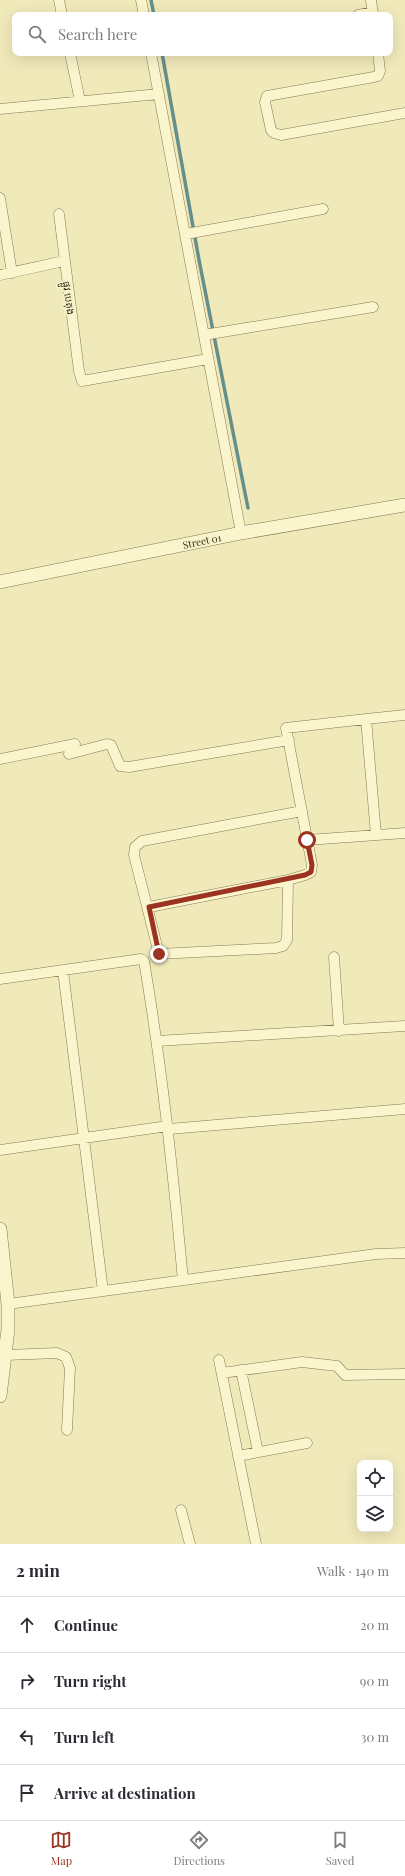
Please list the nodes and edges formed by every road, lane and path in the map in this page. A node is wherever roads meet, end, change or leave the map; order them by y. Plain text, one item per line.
1 (59, 0) edge
2 (141, 0) edge
3 (371, 0) edge
4 (61, 12) edge
5 (143, 12) edge
6 (373, 12) edge
7 (71, 56) edge
8 (152, 56) edge
9 (378, 56) edge
10 (159, 94) junction
11 (80, 101) junction
12 (0, 109) edge
13 (405, 113) edge
14 (0, 198) edge
15 (322, 209) dead end
16 (59, 214) dead end
17 (187, 234) junction
18 (64, 261) junction
19 (12, 273) junction
20 (0, 275) edge
21 (373, 307) dead end
22 (207, 334) junction
23 (208, 359) junction
24 (405, 505) edge
25 (241, 533) junction
26 (0, 582) edge
27 (405, 715) edge
28 (366, 718) junction
29 (288, 740) junction
30 (75, 744) dead end
31 (69, 754) dead end
32 (0, 759) edge
33 (302, 811) junction
34 (405, 833) edge
35 (376, 835) junction
36 (307, 840) junction
37 (288, 880) junction
38 (149, 907) junction
39 (334, 957) dead end
40 (63, 971) junction
41 (0, 979) edge
42 (405, 1026) edge
43 (339, 1031) junction
44 (157, 1041) junction
45 (405, 1109) edge
46 (169, 1128) junction
47 (82, 1138) junction
48 (0, 1150) edge
49 (0, 1229) edge
50 (1, 1253) edge
51 (405, 1253) edge
52 (183, 1280) junction
53 (103, 1291) junction
54 (8, 1304) junction
55 (6, 1356) junction
56 (219, 1360) dead end
57 (241, 1370) junction
58 (222, 1373) junction
59 (405, 1374) edge
60 (0, 1396) edge
61 (67, 1430) dead end
62 (307, 1443) dead end
63 (258, 1452) junction
64 (238, 1456) junction
65 (181, 1510) dead end
66 (190, 1544) edge
67 (256, 1544) edge

1 - 4 street
2 - 5 street
3 - 6 street
7 - 11 street
8 - 10 street
9 - 13 street
10 - 11 street
10 - 17 street
11 - 12 street
14 - 19 street
15 - 17 street
16 - 18 street, ផ្លូវ បេតុង
17 - 22 street
18 - 19 street
18 - 23 street, ផ្លូវ បេតុង
19 - 20 street
21 - 22 street
22 - 23 street
23 - 25 street
24 - 25 street, Street 01
25 - 26 street, Street 01
27 - 28 street
28 - 29 street
28 - 35 street
29 - 31 street
29 - 33 street
30 - 32 street
33 - 36 street
33 - 38 street
34 - 35 street
35 - 36 street
36 - 37 street
37 - 38 street
37 - 38 street
39 - 43 street
40 - 41 street
40 - 44 street
40 - 47 street
42 - 43 street
43 - 44 street
44 - 46 street
45 - 46 street
46 - 47 street
46 - 52 street
47 - 48 street
47 - 53 street
49 - 50 street
50 - 54 street
51 - 52 street
52 - 53 street
53 - 54 street
54 - 55 street
55 - 60 street
55 - 61 street
56 - 58 street
57 - 58 street
57 - 59 street
57 - 63 street
58 - 64 street
62 - 63 street
63 - 64 street
64 - 67 street
65 - 66 street

